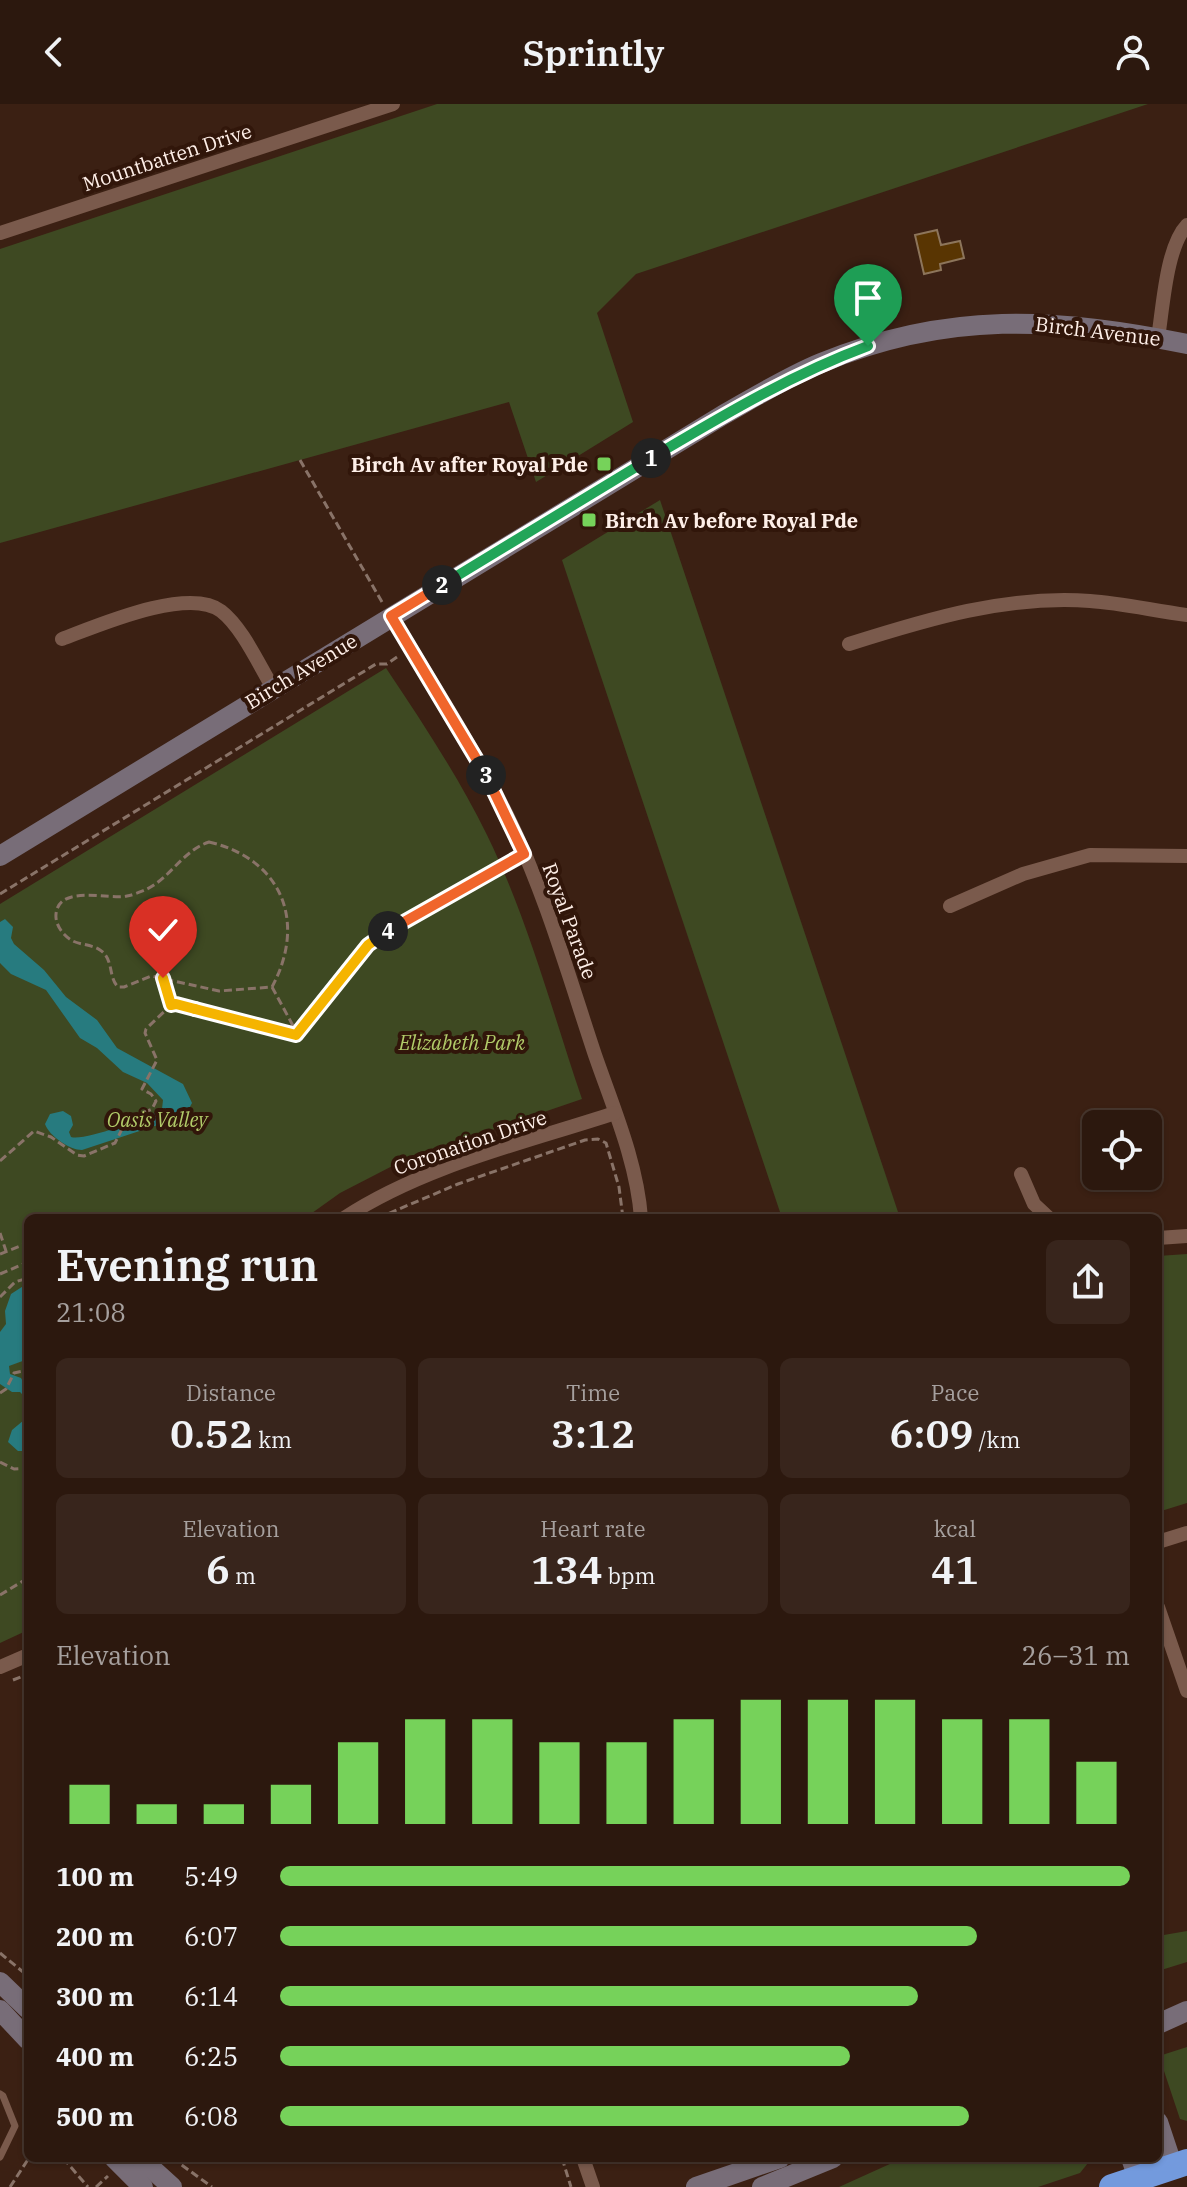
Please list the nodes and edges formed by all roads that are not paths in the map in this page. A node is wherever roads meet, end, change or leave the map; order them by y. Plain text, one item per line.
1 (393, 104) edge
2 (1187, 225) edge
3 (0, 233) edge
4 (1158, 338) junction
5 (1187, 344) edge
6 (1187, 615) edge
7 (391, 616) junction
8 (62, 639) dead end
9 (849, 644) dead end
10 (273, 688) junction
11 (0, 856) edge
12 (1187, 856) edge
13 (950, 906) dead end
14 (615, 1113) junction
15 (1021, 1174) dead end
16 (350, 1214) edge
17 (640, 1214) edge
18 (1045, 1214) edge
19 (1187, 1236) edge
20 (1162, 1238) edge
21 (1187, 1533) edge
22 (1162, 1541) edge
23 (1162, 1619) edge
24 (24, 1657) edge
25 (0, 1667) edge
26 (1187, 1691) edge
27 (0, 1982) edge
28 (1187, 2001) edge
29 (24, 2005) edge
30 (1162, 2006) edge
31 (0, 2010) edge
32 (1187, 2011) edge
33 (1162, 2022) edge
34 (24, 2036) edge
35 (0, 2094) edge
36 (1162, 2130) edge
37 (0, 2157) edge
38 (118, 2162) edge
39 (144, 2162) edge
40 (584, 2162) edge
41 (768, 2162) edge
42 (823, 2162) edge
43 (1180, 2164) edge
44 (1131, 2174) edge
45 (167, 2186) edge
46 (143, 2187) edge
47 (593, 2187) edge
48 (696, 2187) edge
49 (762, 2187) edge
50 (1112, 2187) edge

1 - 3 street, Mountbatten Drive
2 - 4 street
4 - 5 street, Birch Avenue
4 - 7 street, Birch Avenue
6 - 9 street
7 - 10 street, Birch Avenue
7 - 14 street, Royal Parade
8 - 10 street
10 - 11 street, Birch Avenue
12 - 13 street
14 - 16 street, Coronation Drive
14 - 17 street, Royal Parade
15 - 18 street
19 - 20 street
21 - 22 street
23 - 26 street
24 - 25 street
27 - 29 street
28 - 30 street
31 - 34 street
32 - 33 street
35 - 37 lane
36 - 43 street
38 - 46 street
39 - 45 street
40 - 47 street
41 - 48 street
42 - 49 street
43 - 44 highway
44 - 50 highway

